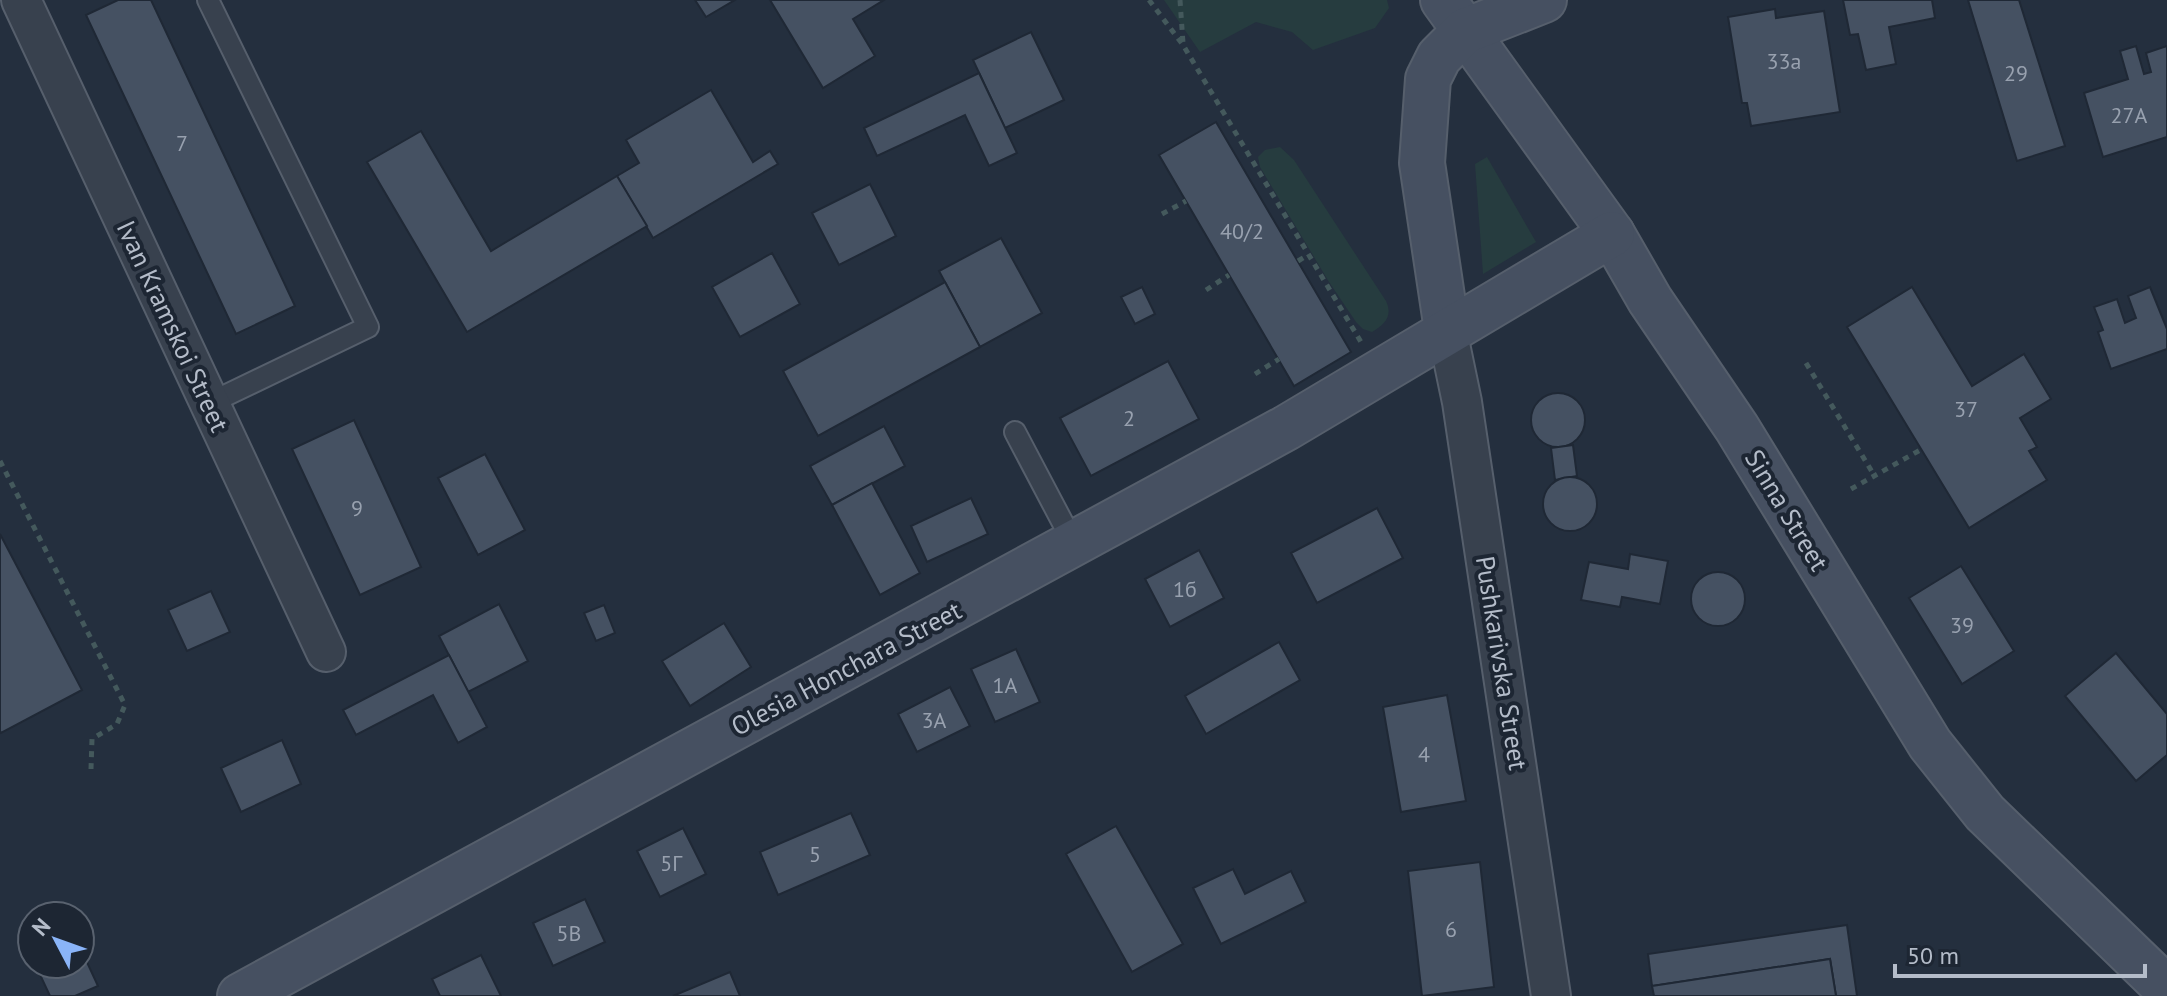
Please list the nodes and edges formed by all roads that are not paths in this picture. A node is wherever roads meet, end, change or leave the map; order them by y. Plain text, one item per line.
1 (208, 0) edge
2 (1544, 0) edge
3 (31, 3) edge
4 (1454, 15) edge
5 (1612, 234) junction
6 (1447, 330) junction
7 (210, 403) junction
8 (1015, 432) dead end
9 (1074, 544) junction
10 (326, 652) dead end
11 (2167, 989) edge
12 (240, 996) edge
13 (1551, 996) edge

1 - 7 lane
2 - 4 main road
3 - 7 street, Ivan Kramskoi Street
4 - 5 main road, Sinna Street
4 - 6 main road
5 - 6 main road, Olesia Honchara Street
5 - 11 main road, Sinna Street
6 - 9 main road, Olesia Honchara Street
6 - 13 street, Pushkarivska Street
7 - 10 street, Ivan Kramskoi Street
8 - 9 lane
9 - 12 main road, Olesia Honchara Street

